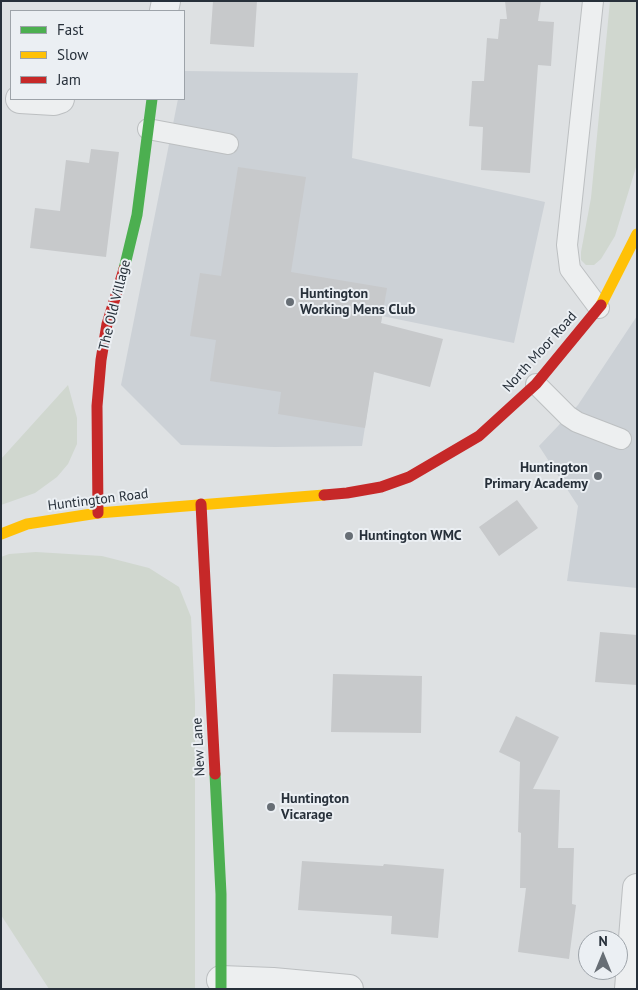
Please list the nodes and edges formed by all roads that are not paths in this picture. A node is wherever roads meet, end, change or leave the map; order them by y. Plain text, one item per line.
1 (593, 1) edge
2 (31, 100) edge
3 (58, 100) edge
4 (152, 100) edge
5 (148, 129) junction
6 (228, 144) dead end
7 (637, 234) edge
8 (599, 308) junction
9 (536, 384) junction
10 (621, 439) dead end
11 (201, 504) junction
12 (98, 513) junction
13 (1, 534) edge
14 (637, 888) edge
15 (221, 985) edge
16 (349, 989) edge
17 (629, 989) edge

1 - 8 lane
2 - 3 street
4 - 5 street, The Old Village
5 - 6 lane
5 - 12 street, The Old Village
7 - 8 street, North Moor Road
8 - 9 street, North Moor Road
9 - 10 lane
9 - 11 street, North Moor Road
11 - 12 street, Huntington Road
11 - 15 street, New Lane
12 - 13 street, Huntington Road
14 - 17 street
15 - 16 street

